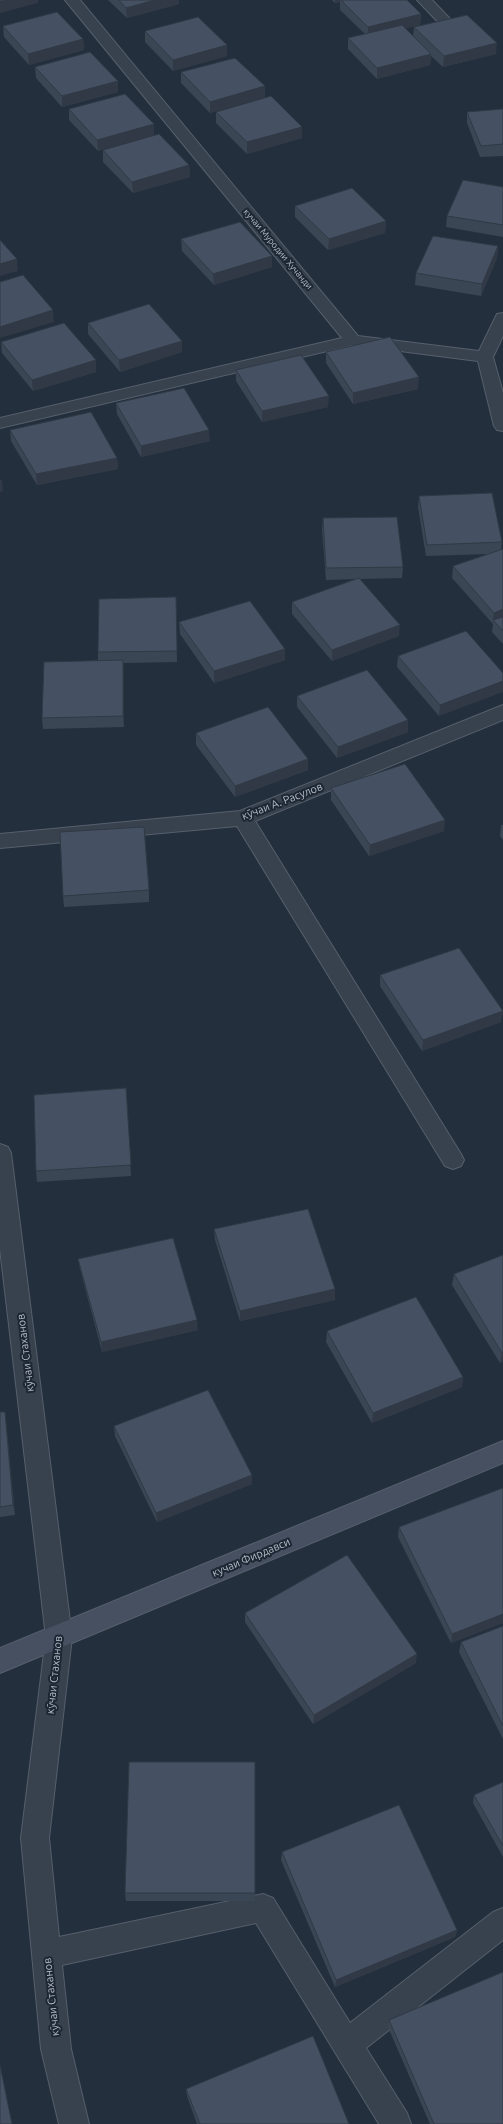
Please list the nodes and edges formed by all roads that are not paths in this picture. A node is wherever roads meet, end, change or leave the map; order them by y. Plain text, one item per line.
1 (72, 0) edge
2 (424, 0) edge
3 (446, 22) edge
4 (503, 318) edge
5 (353, 340) junction
6 (485, 357) junction
7 (0, 423) edge
8 (503, 426) edge
9 (503, 712) edge
10 (243, 818) junction
11 (0, 840) edge
12 (0, 1153) edge
13 (453, 1160) dead end
14 (503, 1452) edge
15 (59, 1637) junction
16 (0, 1661) edge
17 (503, 1922) edge
18 (47, 1954) junction
19 (347, 2044) junction
20 (74, 2124) edge
21 (396, 2124) edge

1 - 5 street, кучаи Муродии Хучанди
2 - 3 street
4 - 6 street
5 - 6 street
5 - 7 street
6 - 8 street
9 - 10 street, кӯчаи А. Расулов
10 - 11 street, кӯчаи А. Расулов
10 - 13 street
12 - 15 street, кӯчаи Стаханов
14 - 15 street, кучаи Фирдавси
15 - 16 street, кучаи Фирдавси
15 - 18 street, кӯчаи Стаханов
17 - 19 street
18 - 19 street
18 - 20 street, кӯчаи Стаханов
19 - 21 street

